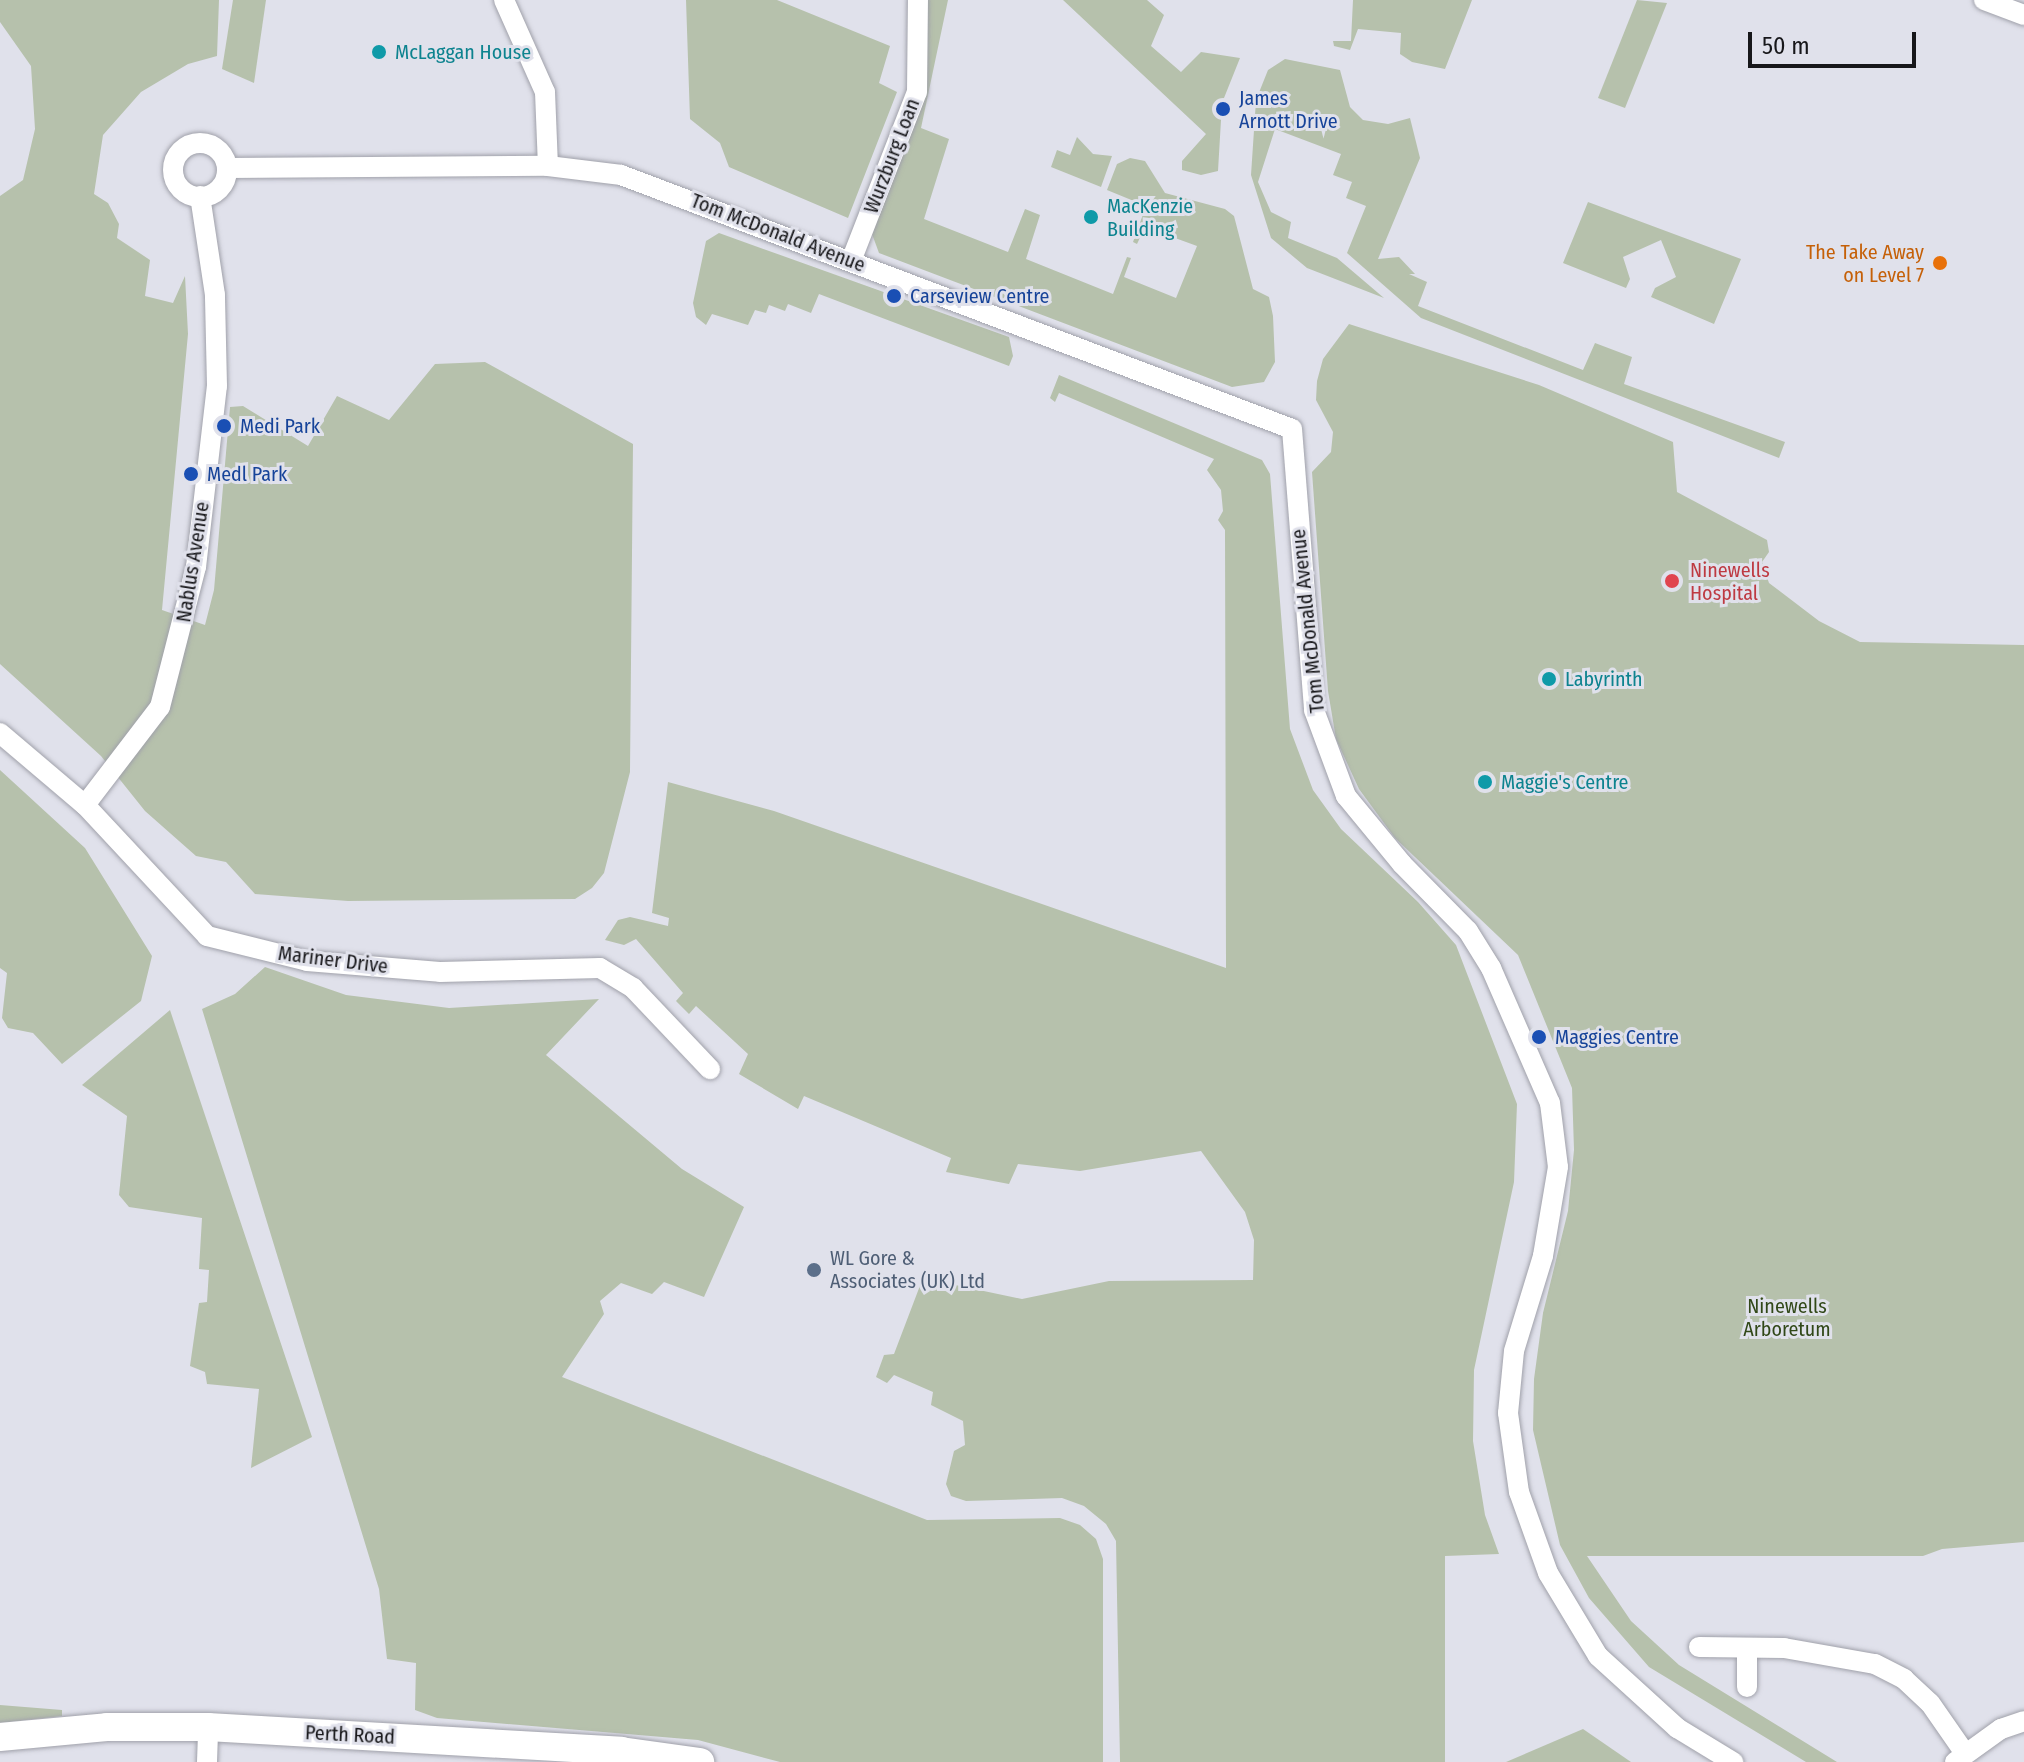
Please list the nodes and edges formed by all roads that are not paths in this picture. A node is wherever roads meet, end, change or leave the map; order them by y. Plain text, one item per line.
1 (504, 0) edge
2 (918, 0) edge
3 (1984, 0) edge
4 (2024, 15) edge
5 (548, 166) junction
6 (227, 168) junction
7 (200, 196) junction
8 (851, 261) junction
9 (0, 733) edge
10 (85, 805) junction
11 (710, 1069) dead end
12 (1699, 1647) dead end
13 (1747, 1648) junction
14 (1747, 1687) dead end
15 (2024, 1721) edge
16 (208, 1727) junction
17 (0, 1737) edge
18 (1960, 1757) edge
19 (207, 1762) edge
20 (700, 1762) edge
21 (1733, 1762) edge

1 - 5 street
2 - 8 street, Wurzburg Loan
3 - 4 street
5 - 6 street, Tom McDonald Avenue
5 - 8 street, Tom McDonald Avenue
6 - 7 street
6 - 7 street
7 - 10 street, Nablus Avenue
8 - 21 street, Tom McDonald Avenue
9 - 10 street, Mariner Drive
10 - 11 street, Mariner Drive
12 - 13 street
13 - 14 street
13 - 18 street
15 - 18 street
16 - 17 street, Perth Road
16 - 19 street
16 - 20 street, Perth Road

